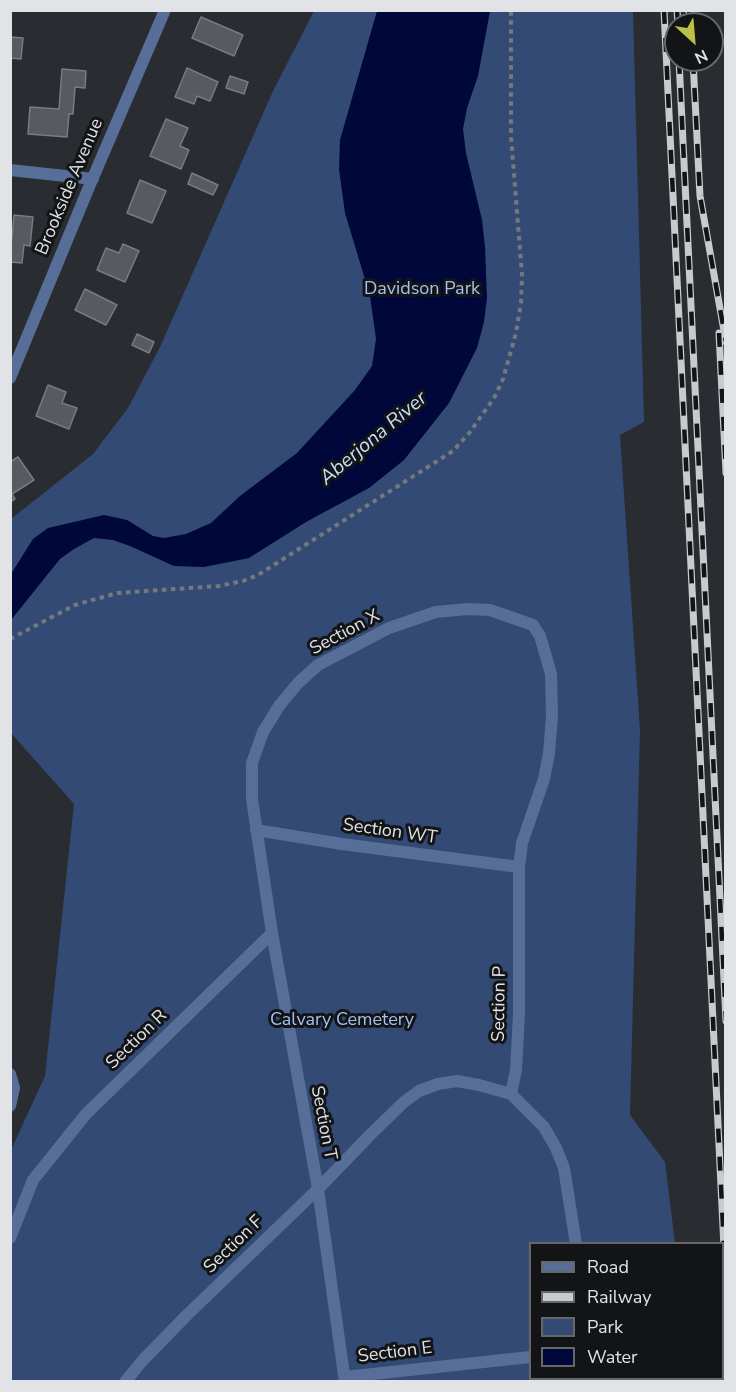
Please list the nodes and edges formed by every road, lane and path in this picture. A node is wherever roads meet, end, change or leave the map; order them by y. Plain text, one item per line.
1 (165, 10) edge
2 (511, 10) edge
3 (10, 170) edge
4 (93, 179) junction
5 (10, 378) edge
6 (533, 625) joint
7 (10, 639) edge
8 (256, 830) junction
9 (519, 867) junction
10 (272, 933) junction
11 (10, 1074) edge
12 (511, 1094) junction
13 (10, 1106) edge
14 (318, 1189) junction
15 (10, 1238) edge
16 (576, 1242) edge
17 (529, 1357) edge
18 (345, 1379) edge
19 (125, 1382) edge

1 - 4 street, Brookside Avenue
2 - 7 path
3 - 4 street
4 - 5 street, Brookside Avenue
6 - 8 street, Section X
6 - 9 street, Section P
8 - 9 street, Section WT
8 - 10 street, Section T
9 - 12 street, Section P
10 - 14 street, Section T
10 - 15 street, Section R
11 - 13 street
12 - 14 street, Section T
12 - 16 street
14 - 18 street, Section E
14 - 19 street, Section F
17 - 18 street, Section E

